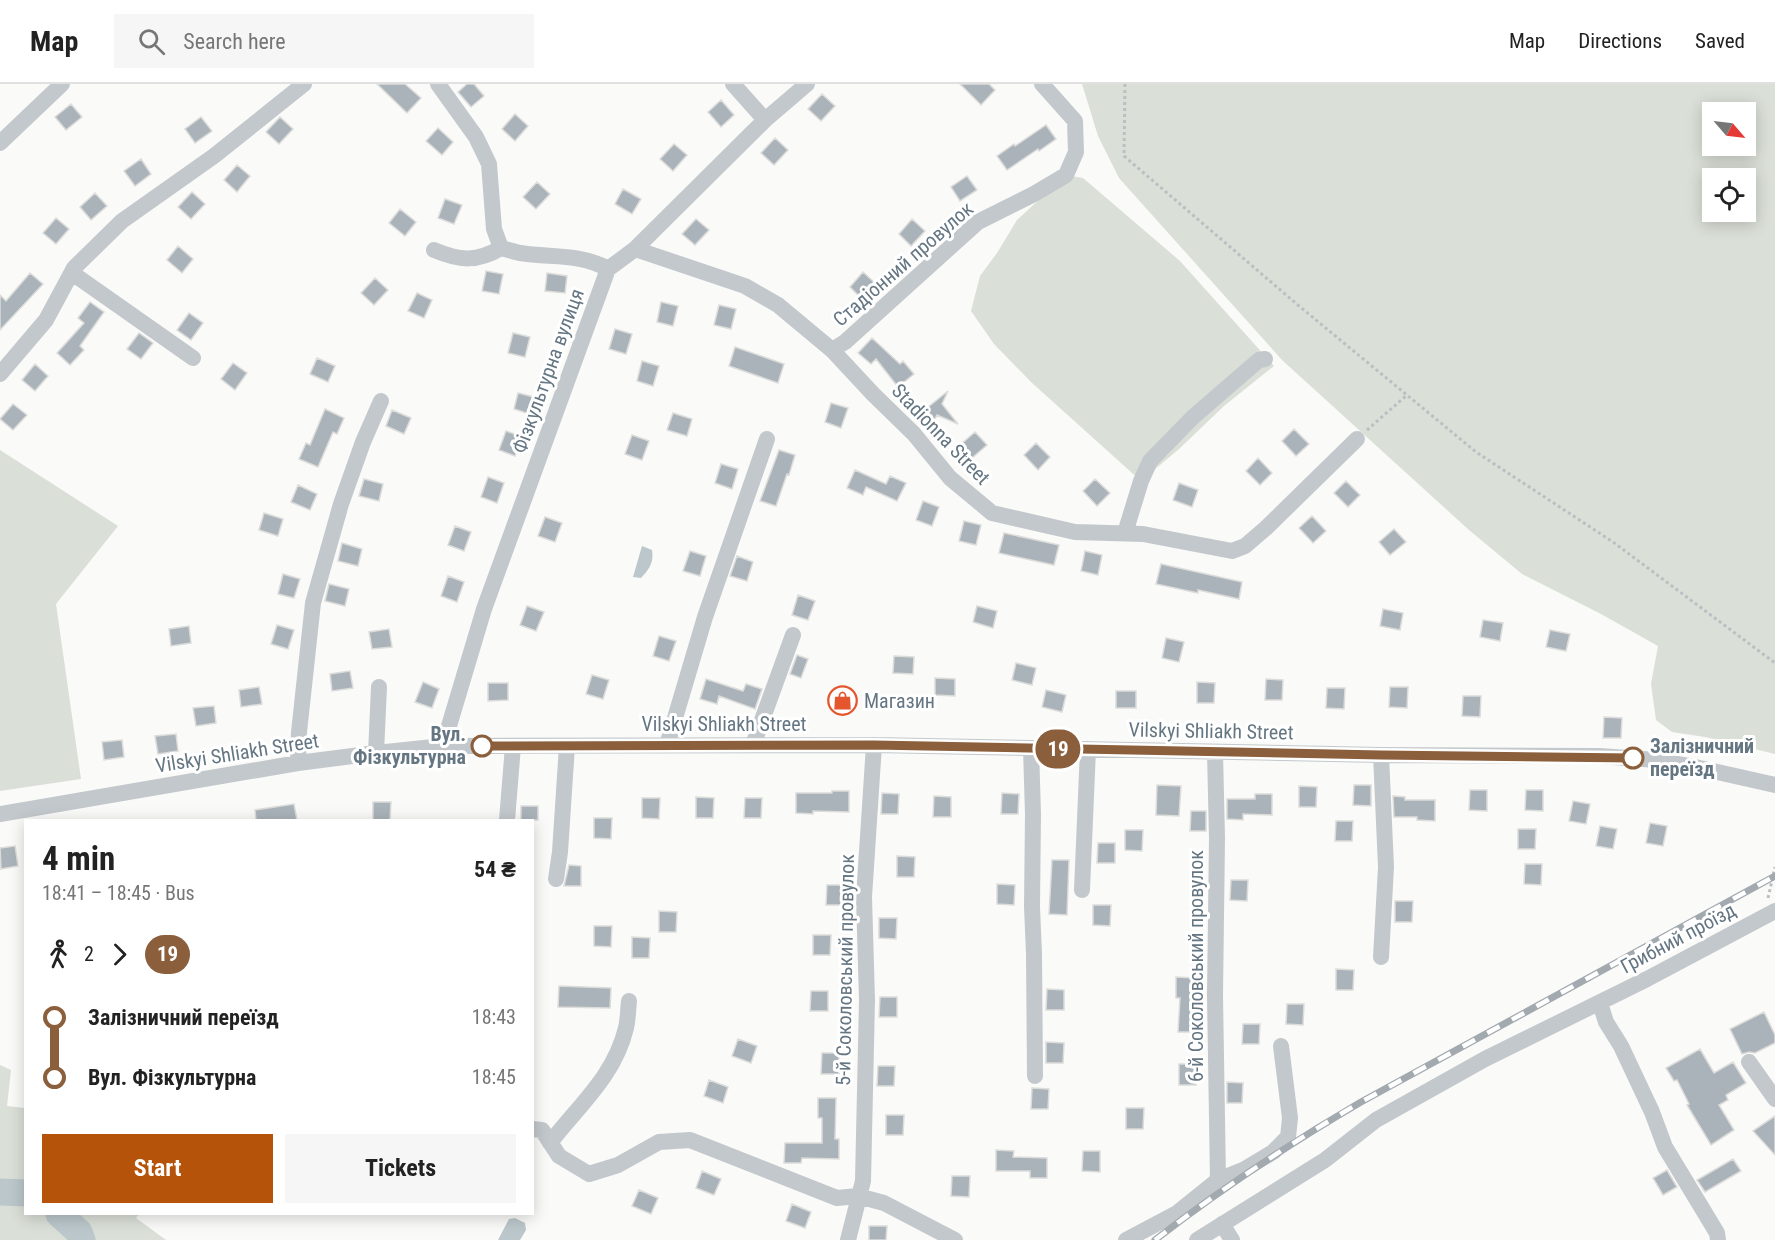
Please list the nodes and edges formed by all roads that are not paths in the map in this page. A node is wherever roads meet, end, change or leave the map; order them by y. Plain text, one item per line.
1 (62, 84) edge
2 (304, 84) edge
3 (438, 84) edge
4 (733, 84) edge
5 (807, 84) edge
6 (1042, 84) edge
7 (765, 120) junction
8 (0, 143) edge
9 (501, 248) junction
10 (635, 249) junction
11 (434, 250) dead end
12 (608, 269) junction
13 (72, 273) junction
14 (832, 350) junction
15 (193, 358) dead end
16 (1265, 359) dead end
17 (0, 374) edge
18 (381, 401) dead end
19 (767, 439) dead end
20 (1357, 439) road end
21 (1125, 533) junction
22 (793, 636) dead end
23 (379, 687) dead end
24 (667, 745) junction
25 (753, 745) junction
26 (874, 745) junction
27 (442, 746) junction
28 (513, 746) junction
29 (567, 746) junction
30 (1031, 748) junction
31 (1088, 749) junction
32 (1215, 752) junction
33 (376, 753) junction
34 (1381, 755) junction
35 (298, 763) junction
36 (1775, 785) edge
37 (0, 814) edge
38 (507, 819) edge
39 (556, 879) dead end
40 (1082, 890) dead end
41 (1769, 914) edge
42 (1381, 957) dead end
43 (629, 1001) dead end
44 (1600, 1003) junction
45 (1281, 1046) dead end
46 (1749, 1062) dead end
47 (1035, 1076) dead end
48 (1775, 1099) edge
49 (534, 1129) edge
50 (550, 1143) junction
51 (1218, 1180) junction
52 (858, 1196) junction
53 (1222, 1224) junction
54 (848, 1240) edge
55 (955, 1240) edge
56 (1126, 1240) edge
57 (1197, 1240) edge
58 (1232, 1240) edge
59 (1718, 1240) edge

1 - 8 street
2 - 13 street
3 - 9 street
4 - 7 street
5 - 7 street
6 - 14 street, Стадіонний провулок
7 - 10 street
9 - 11 street
9 - 12 street
10 - 12 street
10 - 14 street, Stadionna Street
12 - 27 street, Фізкультурна вулиця
13 - 15 street
13 - 17 street
14 - 21 street, Stadionna Street
16 - 21 street
18 - 35 street
19 - 24 street
20 - 21 street, Stadionna Street
22 - 25 street
23 - 33 street
24 - 25 street, Vilskyi Shliakh Street
24 - 29 street, Vilskyi Shliakh Street
25 - 26 street, Vilskyi Shliakh Street
26 - 30 street, Vilskyi Shliakh Street
26 - 52 street, 5-й Соколовський провулок
27 - 28 street, Vilskyi Shliakh Street
27 - 33 street, Vilskyi Shliakh Street
28 - 29 street, Vilskyi Shliakh Street
28 - 38 street
29 - 39 street
30 - 31 street, Vilskyi Shliakh Street
30 - 47 street
31 - 32 street, Vilskyi Shliakh Street
31 - 40 street
32 - 34 street, Vilskyi Shliakh Street
32 - 51 street, 6-й Соколовський провулок
33 - 35 street, Vilskyi Shliakh Street
34 - 36 street, Vilskyi Shliakh Street
34 - 42 street
35 - 37 street, Vilskyi Shliakh Street
41 - 44 street, Грибний проїзд
43 - 50 street
44 - 53 street, Грибний проїзд
44 - 59 street
45 - 51 street
46 - 48 street
49 - 50 street
50 - 52 street
51 - 56 street
52 - 54 street, 5-й Соколовський провулок
52 - 55 street
53 - 57 street, Грибний проїзд
53 - 58 street

